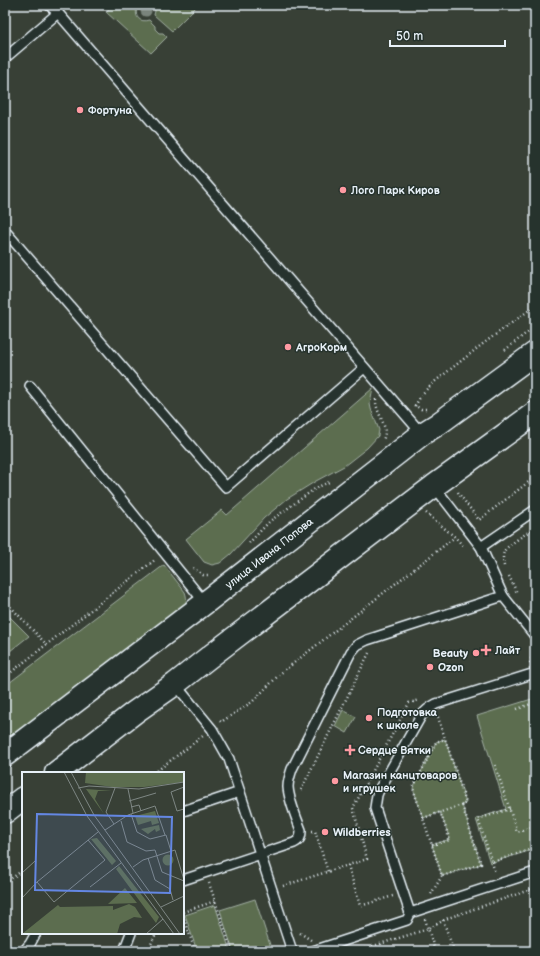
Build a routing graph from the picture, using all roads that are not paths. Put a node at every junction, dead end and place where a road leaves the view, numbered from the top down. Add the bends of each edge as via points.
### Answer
1 (49, 5) edge
2 (58, 13) junction
3 (5, 58) edge
4 (5, 231) edge
5 (535, 353) edge
6 (364, 368) junction
7 (30, 386) dead end
8 (535, 413) edge
9 (422, 434) junction
10 (434, 486) junction
11 (535, 510) edge
12 (480, 547) junction
13 (503, 596) junction
14 (205, 603) junction
15 (535, 636) edge
16 (535, 673) edge
17 (175, 684) junction
18 (5, 755) edge
19 (57, 772) edge
20 (240, 792) junction
21 (22, 799) edge
22 (184, 811) edge
23 (5, 812) edge
24 (260, 854) junction
25 (535, 872) edge
26 (184, 880) edge
27 (410, 913) junction
28 (35, 934) edge
29 (131, 934) edge
30 (24, 951) edge
31 (124, 951) edge
32 (292, 951) edge
33 (313, 951) edge

1 - 2 lane
2 - 3 lane
2 - 6 lane
4 - 6 lane via 226,487
5 - 9 main road, улица Ивана Попова
6 - 9 lane
7 - 14 lane
8 - 10 main road
9 - 14 main road, улица Ивана Попова
10 - 12 lane
10 - 17 main road
11 - 12 lane
12 - 13 lane
13 - 15 lane
13 - 24 lane via 357,645 351,652 289,777 289,795 301,835 294,843
14 - 18 main road, улица Ивана Попова
16 - 27 lane via 434,705 426,710 380,790 375,808
17 - 19 main road
17 - 20 lane via 212,729 229,759
20 - 22 lane
20 - 24 lane
21 - 23 main road
24 - 26 lane
24 - 32 lane
25 - 27 lane
27 - 33 lane via 407,920
28 - 30 lane
29 - 31 lane

